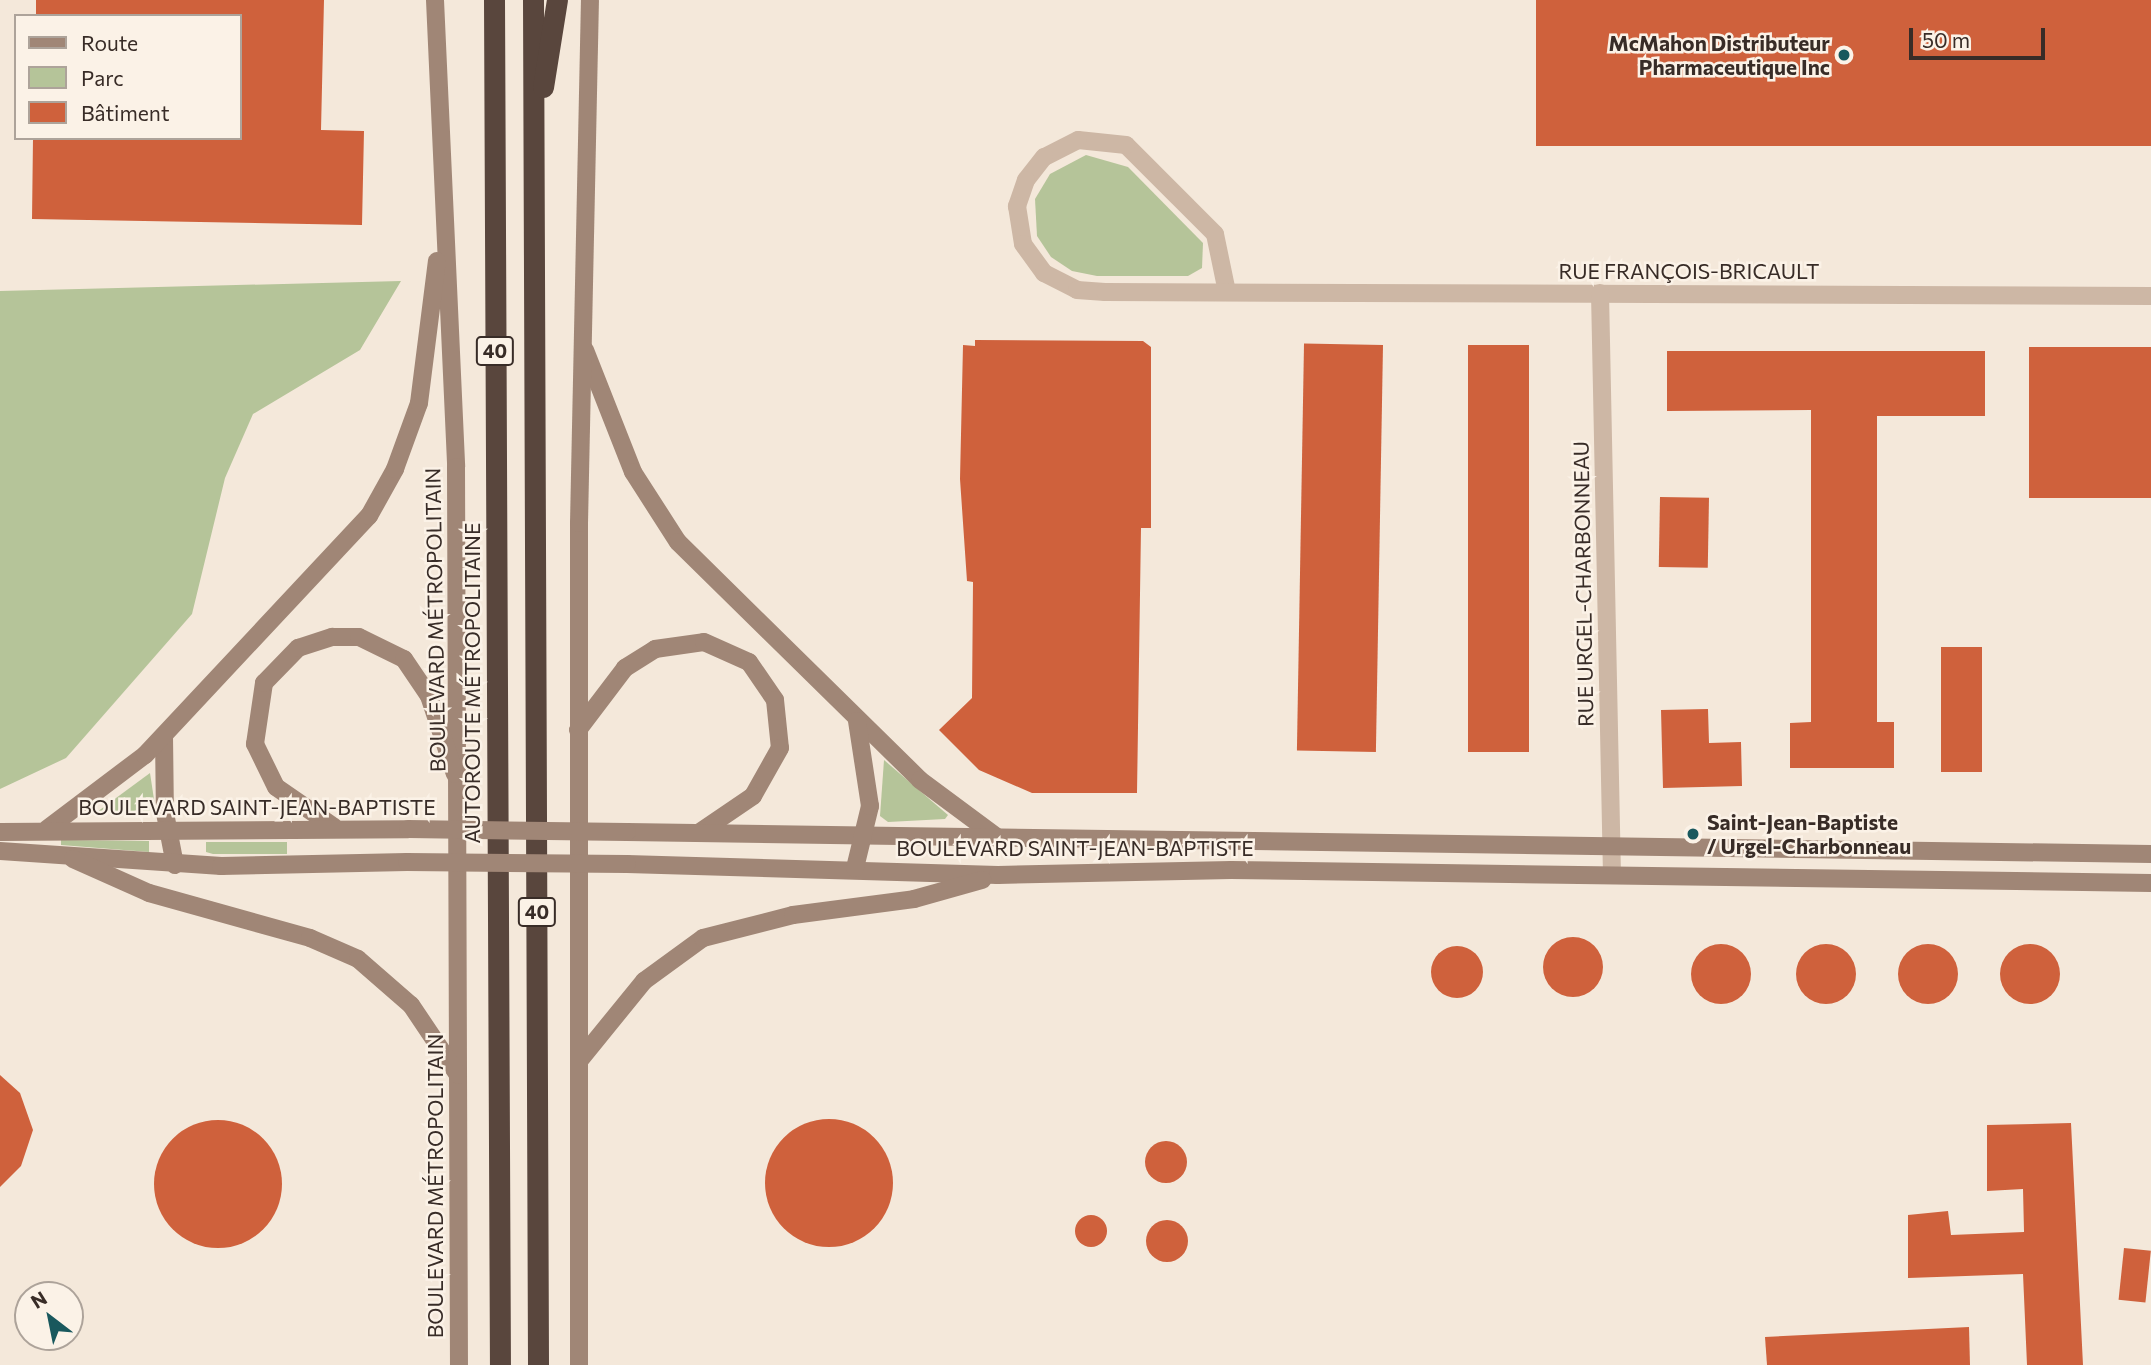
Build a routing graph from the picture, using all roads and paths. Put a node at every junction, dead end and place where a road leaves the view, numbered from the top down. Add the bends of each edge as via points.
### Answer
1 (435, 0) edge
2 (480, 0) edge
3 (494, 0) edge
4 (533, 0) edge
5 (557, 0) edge
6 (590, 0) edge
7 (494, 89) junction
8 (534, 134) junction
9 (441, 149) junction
10 (1227, 292) junction
11 (1600, 293) junction
12 (2151, 296) edge
13 (582, 343) junction
14 (857, 720) junction
15 (578, 730) junction
16 (164, 736) junction
17 (460, 790) junction
18 (334, 827) junction
19 (47, 829) junction
20 (167, 830) junction
21 (0, 832) edge
22 (700, 832) junction
23 (998, 838) junction
24 (865, 839) junction
25 (1612, 847) junction
26 (0, 851) edge
27 (2151, 854) edge
28 (73, 859) junction
29 (175, 865) junction
30 (855, 868) junction
31 (998, 875) junction
32 (1612, 875) junction
33 (2151, 883) edge
34 (579, 1060) junction
35 (458, 1075) junction
36 (459, 1365) edge
37 (500, 1365) edge
38 (538, 1365) edge
39 (579, 1365) edge

1 - 9 main road, BOULEVARD MÉTROPOLITAIN
2 - 7 highway
3 - 7 highway, AUTOROUTE MÉTROPOLITAINE / 40
4 - 8 highway, 40
5 - 8 highway
6 - 13 main road
7 - 37 highway, AUTOROUTE MÉTROPOLITAINE / 40
8 - 38 highway, 40
9 - 16 main road via 432,331 419,403 395,469 345,547
9 - 17 main road, BOULEVARD MÉTROPOLITAIN via 455,404
10 - 10 street, RUE FRANÇOIS-BRICAULT via 1215,234 1126,145 1077,140 1044,157 1026,180 1017,206 1019,233 1035,265 1054,279 1105,292
10 - 11 street, RUE FRANÇOIS-BRICAULT
11 - 12 street, RUE FRANÇOIS-BRICAULT
11 - 25 street, RUE URGEL-CHARBONNEAU
13 - 14 main road via 629,462 666,526
13 - 15 main road
14 - 23 main road
14 - 24 main road via 869,779
15 - 22 main road via 625,668 654,649 704,642 749,662 775,700 780,748 753,796
15 - 34 main road
16 - 19 main road via 117,781
16 - 20 main road
17 - 18 main road via 413,668 371,641 320,640 298,648 270,673 254,732 269,778
17 - 35 main road, BOULEVARD MÉTROPOLITAIN
18 - 20 main road, BOULEVARD SAINT-JEAN-BAPTISTE
18 - 22 main road, BOULEVARD SAINT-JEAN-BAPTISTE, bridge
19 - 20 main road, BOULEVARD SAINT-JEAN-BAPTISTE
19 - 21 main road, BOULEVARD SAINT-JEAN-BAPTISTE
20 - 29 main road
22 - 24 main road, BOULEVARD SAINT-JEAN-BAPTISTE
23 - 24 main road, BOULEVARD SAINT-JEAN-BAPTISTE
23 - 25 main road, BOULEVARD SAINT-JEAN-BAPTISTE
24 - 30 main road
25 - 27 main road, BOULEVARD SAINT-JEAN-BAPTISTE
25 - 32 street, RUE URGEL-CHARBONNEAU
26 - 28 main road, BOULEVARD SAINT-JEAN-BAPTISTE
28 - 29 main road, BOULEVARD SAINT-JEAN-BAPTISTE
28 - 35 main road via 149,893 301,935 358,959 411,1005
29 - 30 main road, BOULEVARD SAINT-JEAN-BAPTISTE, bridge via 407,862
30 - 31 main road, BOULEVARD SAINT-JEAN-BAPTISTE
31 - 32 main road, BOULEVARD SAINT-JEAN-BAPTISTE via 1173,869
31 - 34 main road via 914,899 793,915 703,938 644,981
32 - 33 main road, BOULEVARD SAINT-JEAN-BAPTISTE
34 - 39 main road
35 - 36 main road, BOULEVARD MÉTROPOLITAIN

